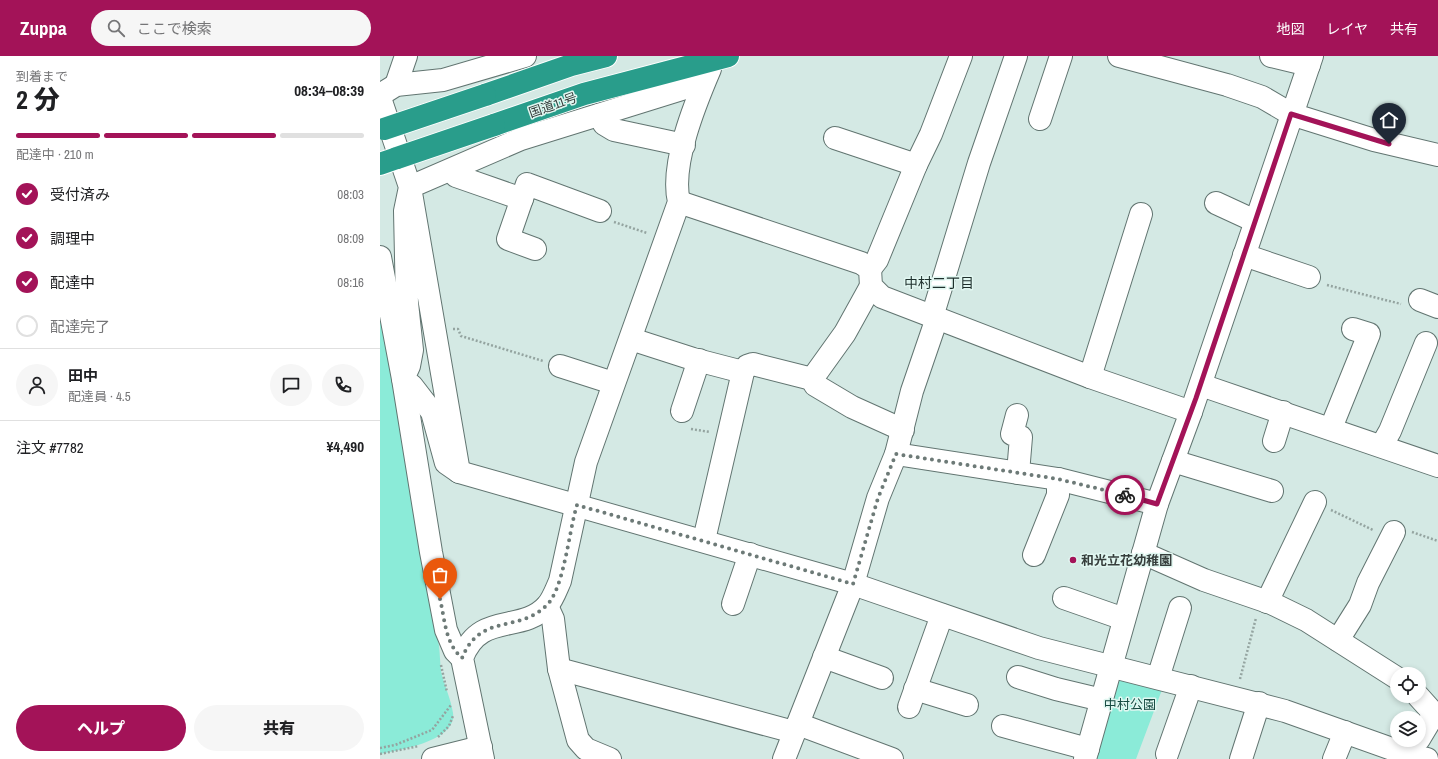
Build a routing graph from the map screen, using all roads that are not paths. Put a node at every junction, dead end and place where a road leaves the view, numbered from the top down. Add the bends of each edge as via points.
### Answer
1 (406, 56) edge
2 (525, 56) edge
3 (606, 56) edge
4 (961, 56) edge
5 (1016, 56) edge
6 (1061, 56) edge
7 (1119, 56) edge
8 (1270, 56) edge
9 (720, 57) edge
10 (1311, 61) edge
11 (482, 63) edge
12 (385, 92) edge
13 (1291, 114) junction
14 (599, 115) junction
15 (1040, 119) dead end
16 (382, 130) edge
17 (835, 138) dead end
18 (684, 145) junction
19 (1438, 155) edge
20 (388, 161) edge
21 (916, 165) junction
22 (451, 170) junction
23 (410, 187) junction
24 (522, 199) junction
25 (679, 202) junction
26 (1216, 203) dead end
27 (600, 211) road end
28 (1141, 214) dead end
29 (1256, 221) junction
30 (534, 249) dead end
31 (1244, 255) junction
32 (380, 257) edge
33 (1309, 277) road end
34 (871, 278) junction
35 (934, 318) junction
36 (1353, 329) dead end
37 (631, 339) junction
38 (1426, 343) dead end
39 (699, 360) junction
40 (560, 366) road end
41 (743, 372) junction
42 (1090, 377) junction
43 (403, 379) junction
44 (812, 379) junction
45 (613, 383) junction
46 (1200, 385) junction
47 (1191, 412) junction
48 (1283, 412) junction
49 (1017, 415) dead end
50 (686, 420) road end
51 (1331, 428) junction
52 (903, 430) junction
53 (1274, 441) dead end
54 (1382, 445) junction
55 (896, 454) junction
56 (1173, 461) junction
57 (1437, 462) edge
58 (459, 472) junction
59 (1018, 472) junction
60 (1058, 479) junction
61 (1272, 491) dead end
62 (1315, 502) road end
63 (1157, 504) junction
64 (577, 505) junction
65 (1394, 532) road end
66 (704, 540) junction
67 (1143, 553) junction
68 (750, 554) junction
69 (1034, 555) dead end
70 (853, 584) junction
71 (1064, 598) dead end
72 (1264, 600) junction
73 (733, 604) dead end
74 (547, 606) junction
75 (1180, 608) dead end
76 (942, 614) junction
77 (1124, 619) junction
78 (1338, 640) junction
79 (824, 657) junction
80 (462, 658) junction
81 (1111, 666) junction
82 (559, 668) junction
83 (1390, 673) edge
84 (1018, 677) dead end
85 (882, 678) dead end
86 (1158, 678) junction
87 (1191, 686) junction
88 (1102, 700) junction
89 (1259, 703) junction
90 (1424, 703) edge
91 (967, 706) dead end
92 (1436, 716) edge
93 (1003, 726) dead end
94 (796, 728) junction
95 (1345, 732) junction
96 (1416, 750) edge
97 (482, 753) edge
98 (1087, 754) edge
99 (1166, 754) dead end
100 (433, 759) edge
101 (610, 759) edge
102 (784, 759) edge
103 (892, 759) edge
104 (1240, 759) edge
105 (1334, 759) edge

1 - 12 street
2 - 11 street
3 - 16 highway, bridge
4 - 21 street via 931,134
5 - 35 street via 980,163
6 - 15 street
7 - 13 street via 1227,85 1262,97
8 - 10 street
9 - 14 street via 685,88
9 - 18 street via 698,99
9 - 20 highway, 国道11号, bridge via 584,94
10 - 13 street
11 - 12 street via 443,80
12 - 23 street
13 - 19 street via 1374,140
13 - 29 street
14 - 18 street via 604,124 614,130
14 - 22 street via 521,139
17 - 21 street
18 - 25 street via 676,177
21 - 34 street
22 - 23 street
22 - 24 street via 456,176
23 - 43 street via 405,211 407,303 412,350
23 - 58 street
24 - 27 street via 527,184
24 - 30 street via 508,239
25 - 34 street via 861,263
25 - 37 street
26 - 29 street
28 - 42 street
29 - 31 street
31 - 33 street
31 - 46 street
32 - 43 street
34 - 35 street via 876,293 882,297
34 - 44 street via 845,333
35 - 42 street
35 - 52 street
36 - 51 street via 1369,334
37 - 39 street
37 - 45 street
38 - 54 street
39 - 41 street
39 - 50 street
40 - 45 street
41 - 44 street via 747,366 753,364
41 - 66 street
42 - 47 street
43 - 58 street via 412,386 432,412 446,463
43 - 80 street via 446,630 454,651
44 - 52 street via 816,385 852,407
45 - 64 street via 586,462
46 - 47 street
46 - 48 street
47 - 56 street
48 - 51 street
48 - 53 street
49 - 59 street via 1012,434 1021,437
51 - 54 street
52 - 55 street
54 - 57 street
55 - 59 street
55 - 70 street via 878,498
56 - 61 street
56 - 63 street
58 - 64 street
59 - 60 street
60 - 63 street
60 - 69 street via 1058,494
62 - 72 street
63 - 67 street
64 - 66 street
64 - 74 street via 560,581
65 - 78 street via 1360,605
66 - 68 street
67 - 72 street via 1204,580
67 - 77 street
68 - 70 street
68 - 73 street
70 - 76 street
70 - 79 street
71 - 77 street
72 - 78 street via 1306,620
74 - 80 street via 529,618 492,626 467,645
74 - 82 street via 553,619
75 - 86 street
76 - 81 street via 1039,648
76 - 91 street via 912,698
77 - 81 street
78 - 83 street
79 - 85 street
79 - 94 street
80 - 97 street
81 - 86 street
81 - 88 street
82 - 94 street
82 - 101 street via 578,740 586,749
84 - 88 street
86 - 87 street
87 - 89 street
87 - 99 street
88 - 98 street
89 - 95 street
89 - 104 street
90 - 92 street
92 - 96 street
93 - 98 street
94 - 102 street
94 - 103 street
95 - 96 street
95 - 105 street
97 - 100 street

